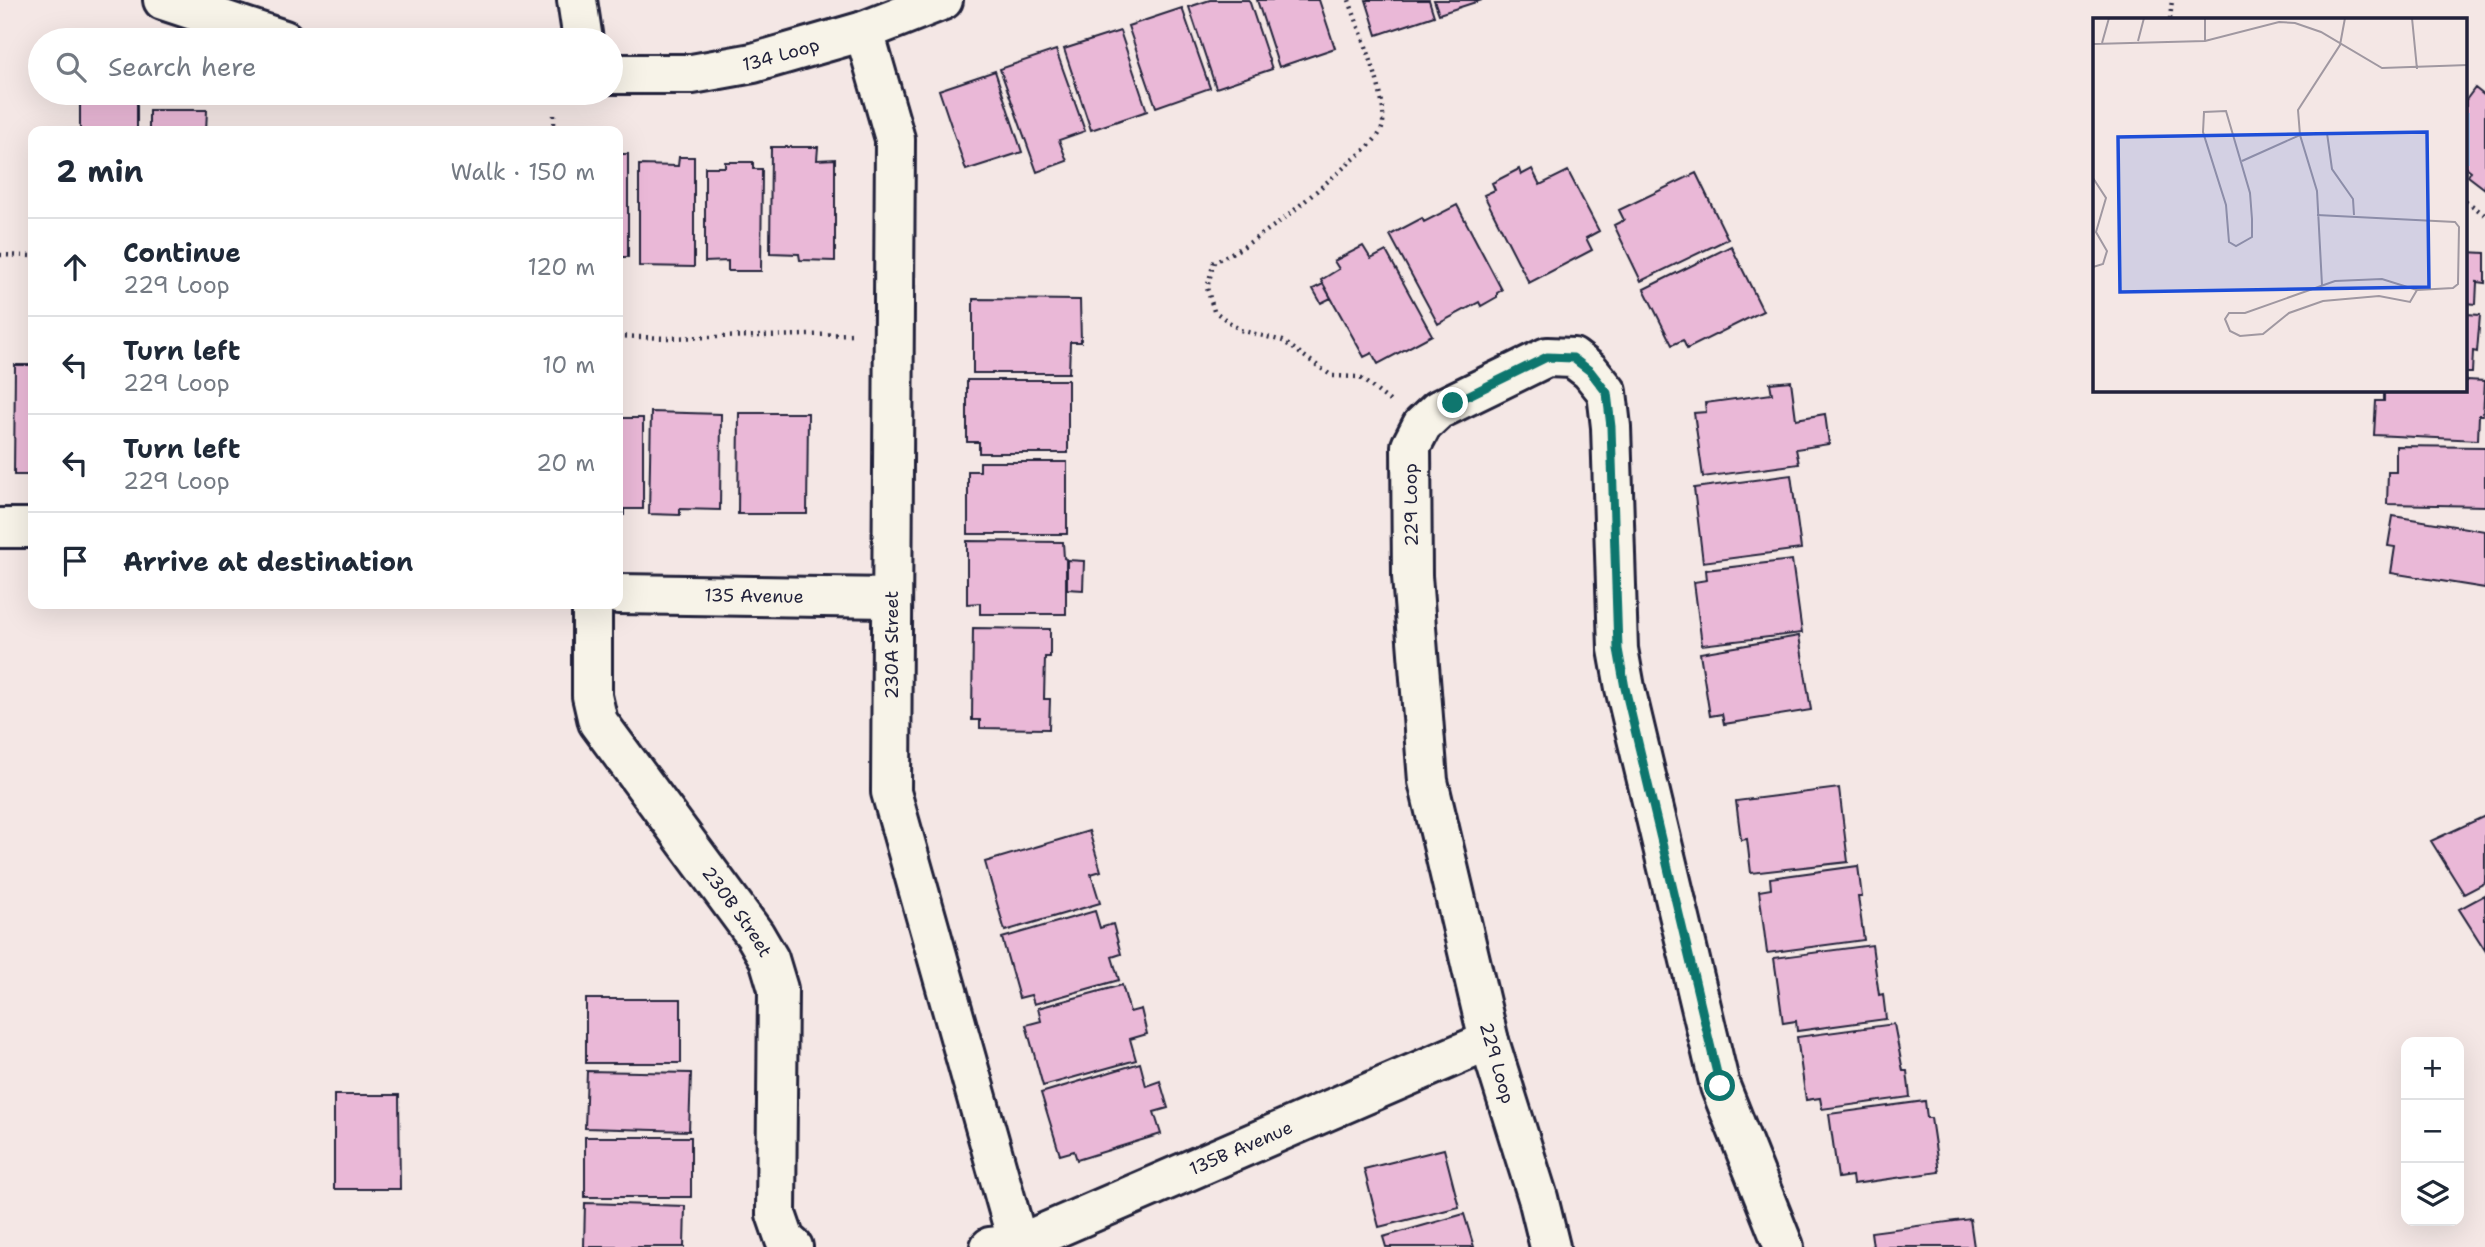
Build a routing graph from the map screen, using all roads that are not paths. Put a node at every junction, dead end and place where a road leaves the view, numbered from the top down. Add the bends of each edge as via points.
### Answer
1 (163, 0) edge
2 (577, 0) edge
3 (943, 0) edge
4 (248, 28) edge
5 (581, 28) edge
6 (864, 30) junction
7 (623, 74) edge
8 (0, 528) edge
9 (28, 528) edge
10 (623, 594) edge
11 (892, 598) junction
12 (592, 609) edge
13 (1489, 1041) junction
14 (1009, 1246) edge
15 (793, 1247) edge
16 (1550, 1247) edge
17 (1784, 1247) edge

1 - 4 street
2 - 5 street
3 - 6 street, 134 Loop
6 - 7 street, 134 Loop via 753,63 692,74
6 - 11 street, 230A Street via 895,139
8 - 9 street
10 - 11 street, 135 Avenue
11 - 14 street, 230A Street via 891,792
12 - 15 street, 230B Street via 592,696 598,722 769,959 778,989 776,1214 785,1240
13 - 14 street, 135B Avenue
13 - 16 street, 229 Loop
13 - 17 street, 229 Loop via 1429,781 1412,576 1411,446 1422,425 1438,410 1547,357 1573,358 1607,393 1618,649 1625,688 1720,1086

